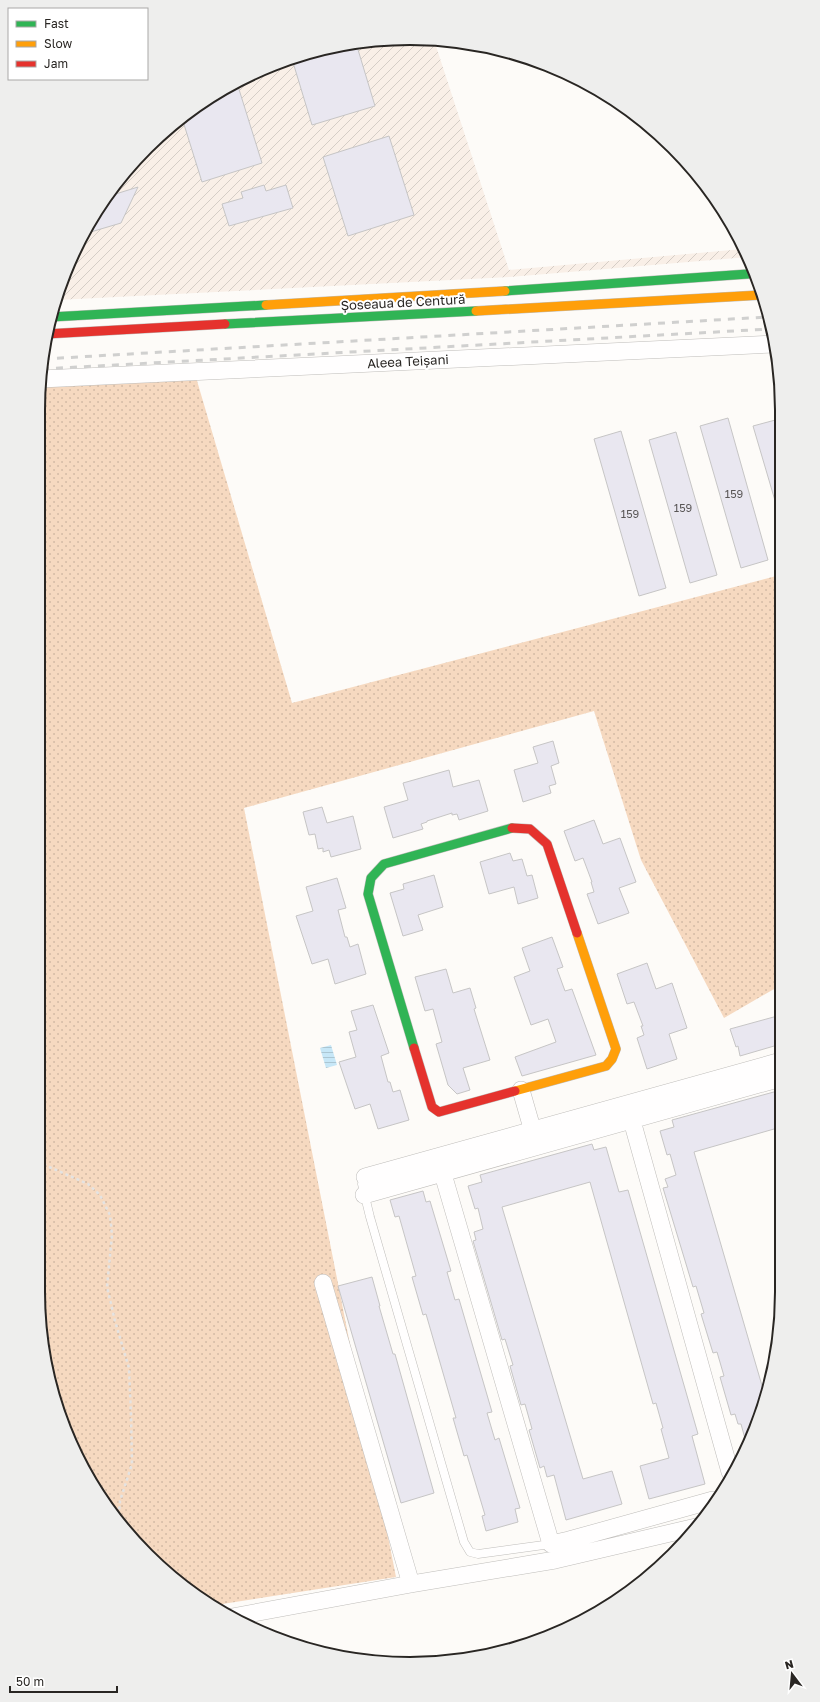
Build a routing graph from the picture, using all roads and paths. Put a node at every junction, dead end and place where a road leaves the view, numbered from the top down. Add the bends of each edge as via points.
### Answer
1 (749, 274) edge
2 (757, 295) edge
3 (57, 317) edge
4 (53, 334) edge
5 (769, 344) edge
6 (47, 379) edge
7 (775, 1063) edge
8 (775, 1079) edge
9 (520, 1090) junction
10 (629, 1112) junction
11 (534, 1139) junction
12 (45, 1165) edge
13 (440, 1165) junction
14 (365, 1177) joint
15 (364, 1195) junction
16 (323, 1283) dead end
17 (729, 1468) edge
18 (709, 1501) edge
19 (119, 1512) edge
20 (687, 1529) edge
21 (551, 1544) junction
22 (411, 1584) junction
23 (241, 1615) edge

1 - 3 main road, Șoseaua de Centură via 478,293
2 - 4 main road, Șoseaua de Centură
5 - 6 street, Aleea Teișani
7 - 10 street
8 - 10 street
9 - 9 main road via 442,1113 432,1107 368,894 371,878 384,864 512,828 530,829 547,844 616,1049 606,1066
9 - 11 street
10 - 11 street
10 - 17 street
11 - 13 street
12 - 19 path via 88,1184 100,1195 110,1215 112,1235 107,1287 129,1368 131,1416 132,1464
13 - 14 street
13 - 15 street
13 - 21 street
14 - 15 lane via 362,1184
15 - 21 lane via 467,1547 470,1552 478,1554
16 - 22 street
18 - 21 street
20 - 22 street via 555,1560
22 - 23 street

